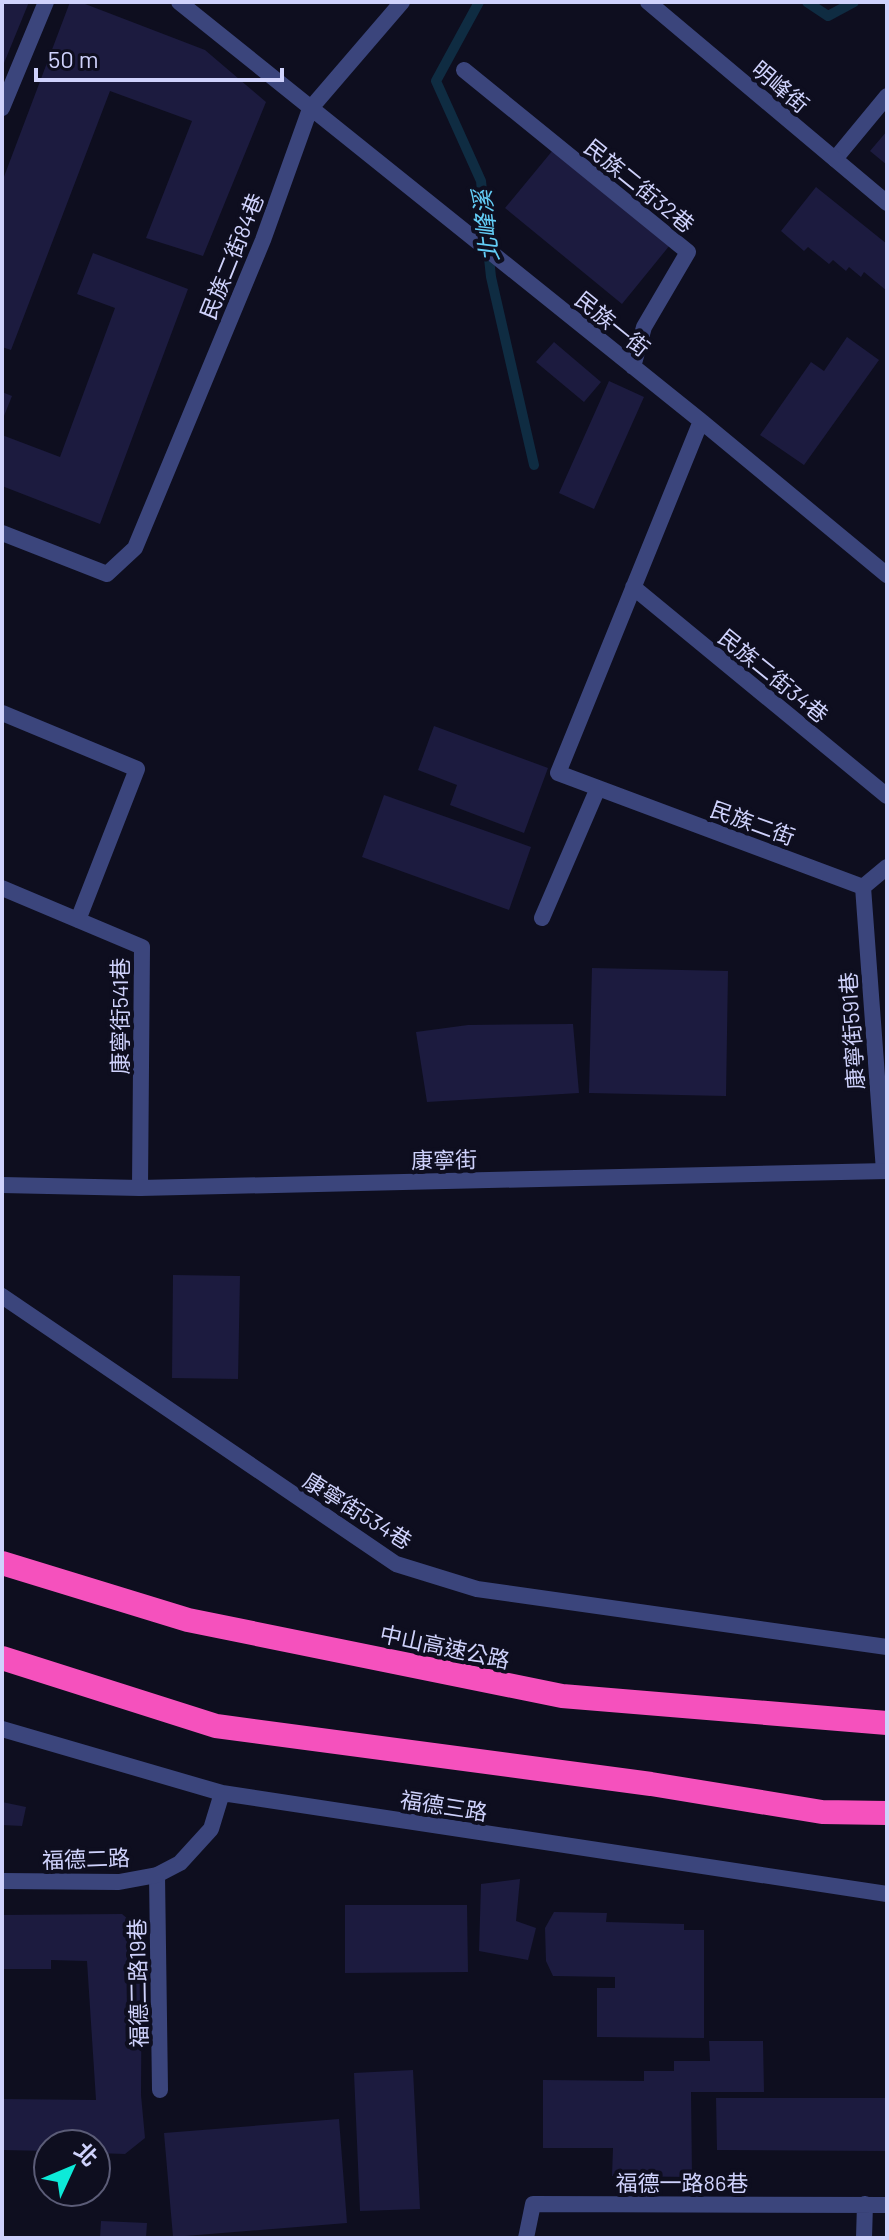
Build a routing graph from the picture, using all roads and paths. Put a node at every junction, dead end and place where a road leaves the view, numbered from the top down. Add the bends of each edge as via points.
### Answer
1 (46, 2) edge
2 (179, 2) edge
3 (402, 2) edge
4 (648, 2) edge
5 (464, 70) dead end
6 (887, 96) edge
7 (2, 108) edge
8 (310, 109) junction
9 (835, 159) junction
10 (887, 203) edge
11 (633, 367) junction
12 (701, 421) junction
13 (2, 533) edge
14 (887, 575) edge
15 (633, 587) junction
16 (2, 713) edge
17 (598, 788) junction
18 (887, 796) edge
19 (887, 867) edge
20 (863, 887) junction
21 (2, 888) edge
22 (542, 918) dead end
23 (78, 920) junction
24 (885, 1171) edge
25 (2, 1185) edge
26 (140, 1188) junction
27 (2, 1296) edge
28 (2, 1563) edge
29 (887, 1647) edge
30 (2, 1658) edge
31 (887, 1723) edge
32 (2, 1729) edge
33 (222, 1793) junction
34 (822, 1812) junction
35 (887, 1813) edge
36 (887, 1825) edge
37 (157, 1875) junction
38 (2, 1881) edge
39 (887, 1894) edge
40 (160, 2090) dead end
41 (865, 2204) junction
42 (887, 2205) edge
43 (526, 2238) edge
44 (864, 2238) edge

1 - 7 street
2 - 8 street, 民族一街
3 - 8 street, 民族二街84巷
4 - 9 street, 明峰街
5 - 11 street, 民族二街32巷 via 688,252 644,327
6 - 9 street
8 - 11 street, 民族一街
8 - 13 street, 民族二街84巷 via 263,240 135,548 107,574
9 - 10 street, 明峰街
11 - 12 street, 民族一街
12 - 14 street, 民族一街
12 - 15 street
15 - 17 street, 民族二街 via 558,773
15 - 18 street, 民族二街34巷
16 - 23 street via 137,769
17 - 20 street, 民族二街
17 - 22 street
19 - 20 street
20 - 24 street, 康寧街591巷
21 - 23 street, 康寧街541巷
23 - 26 street, 康寧街541巷 via 142,947
24 - 26 street, 康寧街
25 - 26 street, 康寧街
27 - 29 street, 康寧街534巷 via 396,1564 477,1589
28 - 31 highway, 中山高速公路 via 188,1620 562,1696
30 - 34 highway via 216,1726
32 - 33 street, 福德三路
33 - 37 street, 福德二路 via 211,1829 180,1863
33 - 39 street, 福德三路
34 - 35 highway
34 - 36 highway
37 - 38 street, 福德二路 via 119,1882
37 - 40 street, 福德二路19巷
41 - 42 street, 福德一路86巷
41 - 43 street, 福德一路86巷 via 533,2204
41 - 44 street

